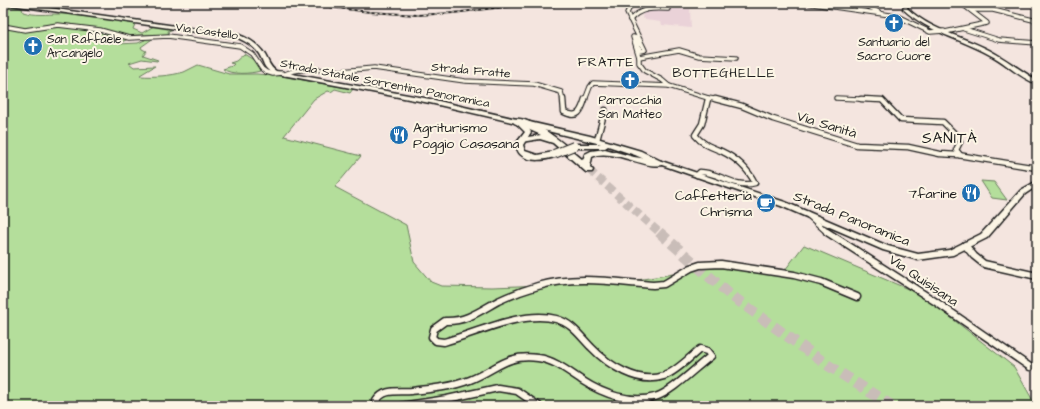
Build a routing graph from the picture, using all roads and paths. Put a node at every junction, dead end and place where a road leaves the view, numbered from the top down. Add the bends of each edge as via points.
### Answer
1 (4, 3) edge
2 (632, 3) edge
3 (736, 3) edge
4 (806, 3) edge
5 (861, 3) edge
6 (907, 3) edge
7 (961, 3) edge
8 (744, 4) dead end
9 (31, 6) junction
10 (12, 7) dead end
11 (668, 9) dead end
12 (970, 10) junction
13 (881, 14) junction
14 (630, 20) junction
15 (1037, 21) edge
16 (3, 26) edge
17 (963, 29) junction
18 (944, 32) junction
19 (1037, 43) edge
20 (639, 57) junction
21 (736, 58) dead end
22 (283, 74) junction
23 (1037, 82) edge
24 (669, 86) junction
25 (708, 98) junction
26 (836, 98) dead end
27 (605, 110) dead end
28 (517, 121) junction
29 (524, 140) junction
30 (597, 140) junction
31 (565, 148) junction
32 (961, 156) junction
33 (661, 163) junction
34 (1037, 168) edge
35 (697, 175) junction
36 (1037, 183) edge
37 (807, 213) junction
38 (965, 245) junction
39 (1037, 276) edge
40 (857, 297) dead end
41 (1030, 367) dead end
42 (582, 389) dead end
43 (618, 404) dead end
44 (378, 406) edge
45 (401, 406) edge
46 (540, 406) edge

1 - 9 main road, Strada Statale Sorrentina Panoramica
2 - 14 street via 627,13
3 - 8 street
4 - 13 street
5 - 13 street
6 - 18 main road via 905,8 910,14
7 - 12 street
9 - 10 main road
9 - 22 main road, Strada Statale Sorrentina Panoramica via 239,38 257,48 264,56 269,70
11 - 14 street via 644,10
12 - 15 street via 993,10
12 - 17 street via 987,23
13 - 18 street via 899,17 930,32
14 - 20 street via 645,50 640,51 637,38 633,37
16 - 22 street, Via Castello via 25,30 58,25 100,30 129,38 168,36 240,46 254,56 262,71
17 - 18 street
17 - 19 street via 999,40
18 - 23 main road via 992,54
20 - 21 street via 684,50 699,56
20 - 24 street via 640,68
22 - 24 street, Strada Fratte via 301,69 369,68 444,79 537,85 563,94 564,112 569,115 580,112 591,84
22 - 28 main road, Strada Statale Sorrentina Panoramica via 430,101
24 - 25 street, Via Sanità
25 - 32 street, Via Sanità via 748,108 773,119 857,145 908,147
25 - 35 street via 702,124 695,135 704,144 736,161 755,183 743,184 706,172
26 - 32 street via 880,99 901,120 941,121 958,137 960,142 956,150
27 - 30 street
28 - 29 main road via 527,129
28 - 30 main road, Strada Statale Sorrentina Panoramica
28 - 31 highway via 539,130
29 - 31 highway via 546,138
29 - 33 main road, bridge via 519,145 520,149 527,155 539,158 574,146 593,145 607,146
30 - 33 main road, Strada Statale Sorrentina Panoramica
31 - 33 highway via 587,168 588,156 598,151 610,151 633,159
32 - 34 street, Via Sanità
33 - 35 main road, Strada Panoramica
35 - 37 main road, Strada Panoramica
36 - 38 main road, Strada Panoramica via 1023,192 984,236
37 - 38 main road, Strada Panoramica via 886,248 918,257 950,253
37 - 41 street, Via Quisisana via 837,238
38 - 39 street via 984,264
40 - 43 street via 821,282 794,275 739,265 706,264 690,268 664,284 559,280 505,298 469,318 445,321 432,332 432,337 436,341 444,342 517,321 550,318 573,327 606,360 632,375 647,378 665,376 700,349 710,352 711,356 677,386 654,398
42 - 44 street via 548,361 522,357 500,362 461,382 385,392 376,401
45 - 46 street via 453,398 489,388 503,388 529,397

